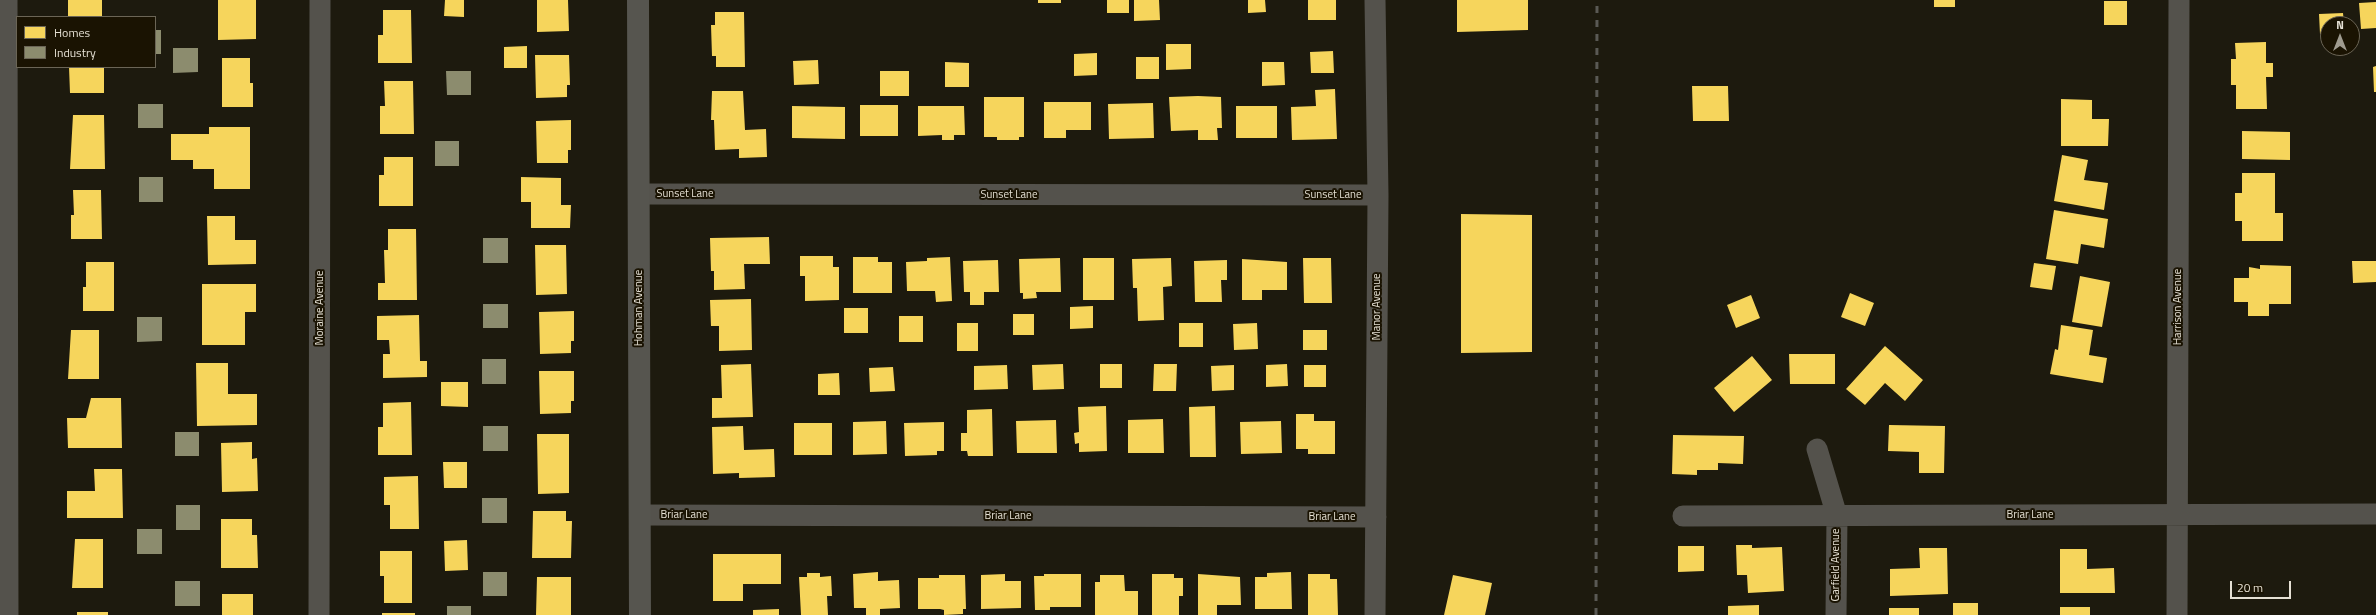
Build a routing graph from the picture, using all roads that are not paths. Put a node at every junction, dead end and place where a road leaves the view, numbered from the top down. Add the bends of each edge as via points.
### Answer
1 (7, 0) edge
2 (320, 0) edge
3 (638, 0) edge
4 (1375, 0) edge
5 (2179, 0) edge
6 (639, 194) junction
7 (1378, 195) junction
8 (1817, 449) dead end
9 (2376, 514) edge
10 (640, 515) junction
11 (2177, 515) junction
12 (1684, 516) dead end
13 (1837, 516) junction
14 (1376, 517) junction
15 (8, 615) edge
16 (319, 615) edge
17 (640, 615) edge
18 (1375, 615) edge
19 (1836, 615) edge
20 (2177, 615) edge

1 - 15 street
2 - 16 street, Moraine Avenue
3 - 6 street, Hohman Avenue
4 - 7 street, Manor Avenue
5 - 11 street, Harrison Avenue
6 - 7 street, Sunset Lane
6 - 10 street, Hohman Avenue
7 - 14 street, Manor Avenue
8 - 13 street, Garfield Avenue
9 - 11 street, Briar Lane
10 - 14 street, Briar Lane
10 - 17 street, Hohman Avenue
11 - 13 street, Briar Lane
11 - 20 street, Harrison Avenue
12 - 13 street, Briar Lane
13 - 19 street, Garfield Avenue
14 - 18 street, Manor Avenue

